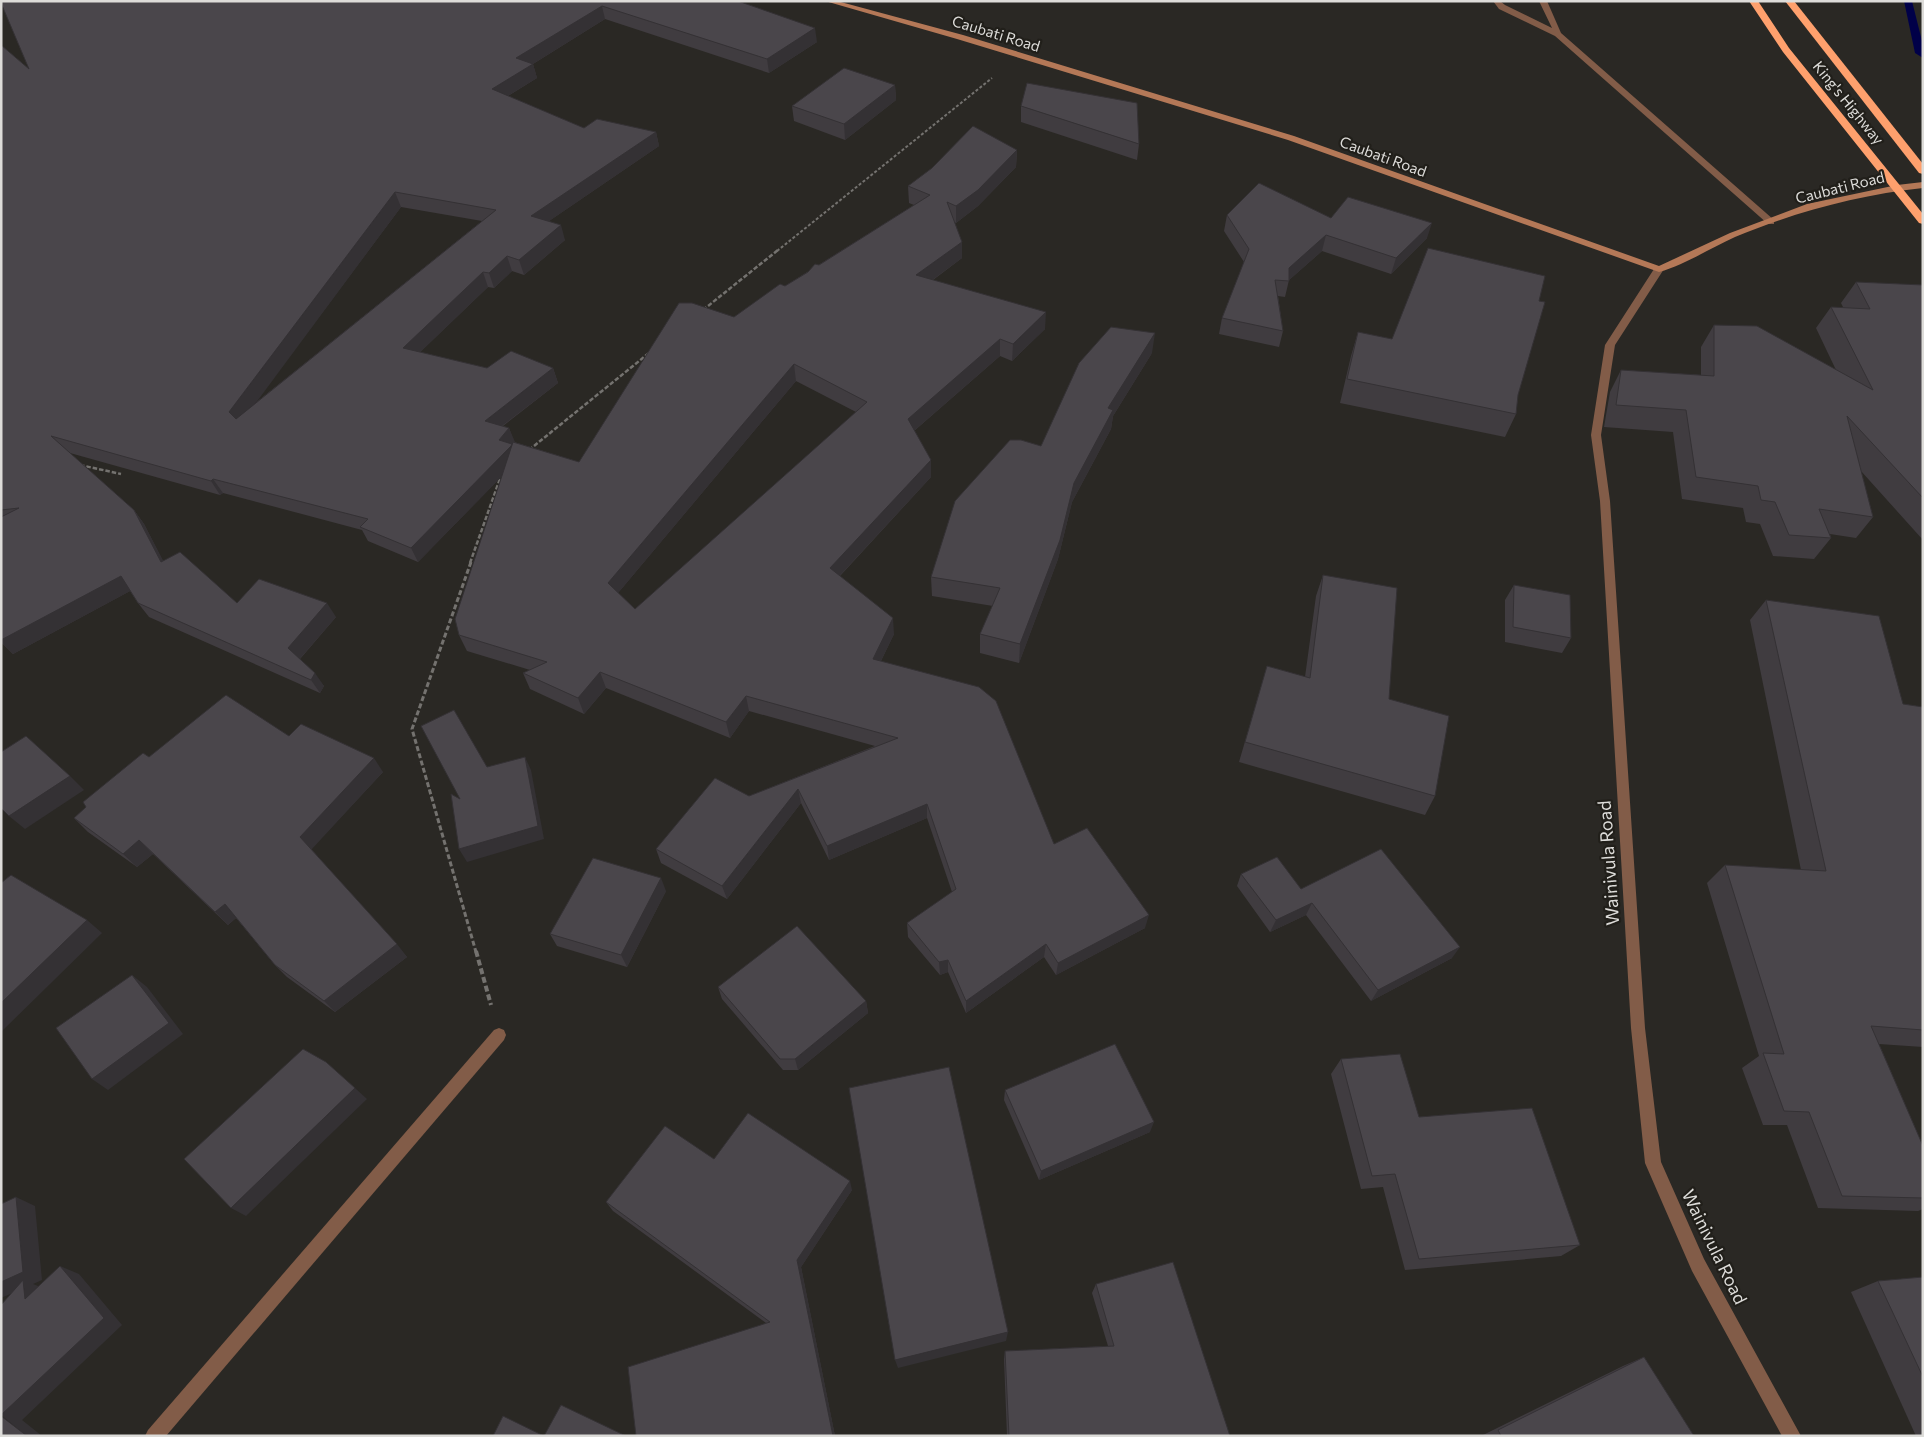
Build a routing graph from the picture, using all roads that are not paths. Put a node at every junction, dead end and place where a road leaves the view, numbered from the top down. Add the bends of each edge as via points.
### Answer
1 (828, 1) edge
2 (1496, 1) edge
3 (1543, 1) edge
4 (1753, 1) edge
5 (1789, 1) edge
6 (1558, 34) junction
7 (1923, 172) edge
8 (1923, 185) edge
9 (1896, 188) junction
10 (1923, 221) edge
11 (1771, 222) junction
12 (1659, 269) junction
13 (499, 1035) road end
14 (154, 1436) edge
15 (1792, 1436) edge

1 - 12 street, Caubati Road via 960,37 1291,138
2 - 6 street
3 - 6 street
4 - 9 highway, King's Highway via 1786,50
5 - 7 highway, King's Highway
6 - 11 street
8 - 9 street, Caubati Road
9 - 10 highway, King's Highway
9 - 11 street, Caubati Road via 1810,206
11 - 12 street, Caubati Road via 1733,235
12 - 15 street, Wainivula Road via 1610,345 1596,435 1605,501 1638,1028 1653,1162 1698,1265
13 - 14 street

